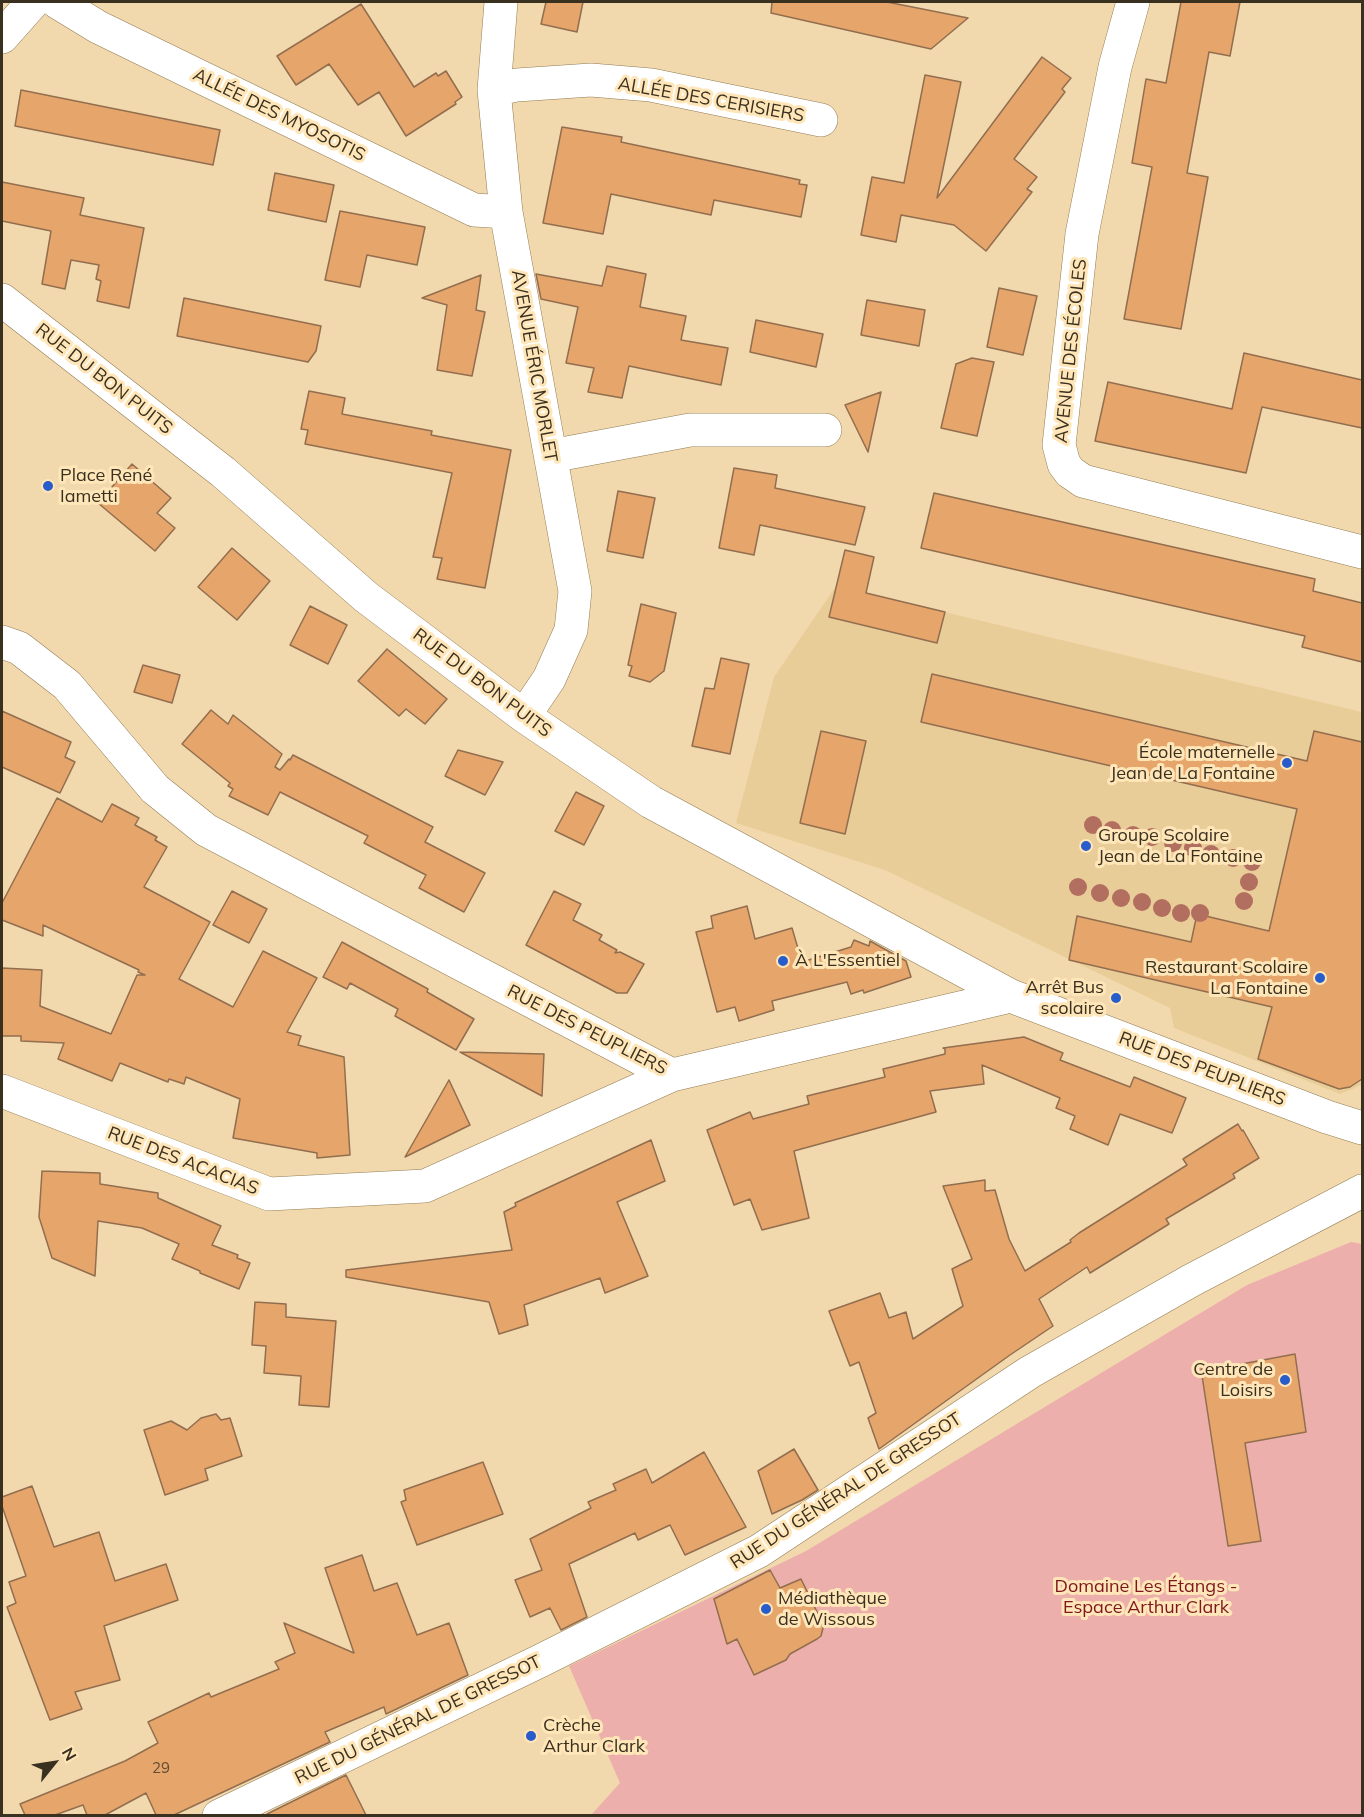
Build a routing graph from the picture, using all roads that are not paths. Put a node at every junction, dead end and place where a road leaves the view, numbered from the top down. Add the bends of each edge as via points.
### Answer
1 (33, 2) edge
2 (57, 2) edge
3 (501, 2) edge
4 (1132, 2) edge
5 (2, 37) edge
6 (494, 90) junction
7 (821, 120) dead end
8 (506, 212) junction
9 (2, 300) edge
10 (825, 430) dead end
11 (551, 456) junction
12 (1362, 552) edge
13 (2, 642) edge
14 (524, 716) junction
15 (1011, 996) junction
16 (672, 1075) junction
17 (2, 1091) edge
18 (1362, 1128) edge
19 (1362, 1191) edge
20 (219, 1815) edge

1 - 5 street
2 - 8 street, ALLÉE DES MYOSOTIS via 98,27 474,210
3 - 6 street, AVENUE ÉRIC MORLET
4 - 12 street, AVENUE DES ÉCOLES via 1082,234 1059,445 1064,464 1083,482
6 - 7 street, ALLÉE DES CERISIERS via 591,80 651,85
6 - 8 street, AVENUE ÉRIC MORLET
8 - 11 street, AVENUE ÉRIC MORLET
9 - 14 street, RUE DU BON PUITS via 223,472 366,597
10 - 11 street via 690,430
11 - 14 street, AVENUE ÉRIC MORLET via 575,591 571,630 549,679
13 - 16 street, RUE DES PEUPLIERS via 19,648 67,685 155,789 206,830
14 - 15 street, RUE DU BON PUITS via 651,802
15 - 16 street, RUE DES PEUPLIERS
15 - 18 street, RUE DES PEUPLIERS
16 - 17 street, RUE DES ACACIAS via 425,1186 269,1194
19 - 20 street, RUE DU GÉNÉRAL DE GRESSOT via 1192,1280 1030,1372 759,1551

